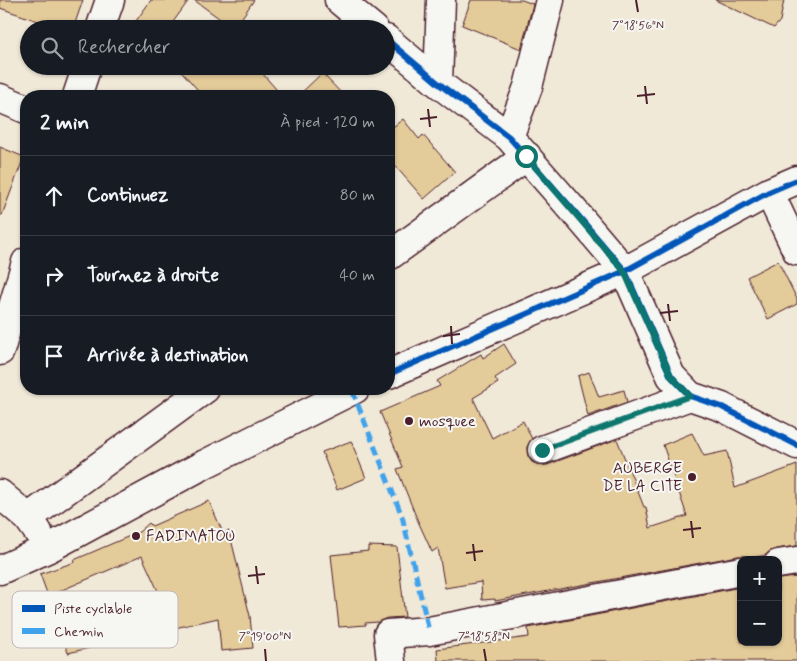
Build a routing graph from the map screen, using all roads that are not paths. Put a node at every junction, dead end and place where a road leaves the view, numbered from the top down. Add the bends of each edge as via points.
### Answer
1 (110, 0) edge
2 (339, 0) edge
3 (441, 0) edge
4 (550, 0) edge
5 (103, 20) edge
6 (363, 20) edge
7 (395, 47) edge
8 (84, 75) edge
9 (438, 83) junction
10 (79, 90) edge
11 (0, 98) edge
12 (20, 106) edge
13 (518, 146) junction
14 (797, 180) edge
15 (769, 192) junction
16 (395, 251) edge
17 (797, 251) edge
18 (624, 271) junction
19 (20, 283) edge
20 (0, 351) edge
21 (395, 371) edge
22 (197, 395) edge
23 (343, 395) edge
24 (690, 396) junction
25 (797, 445) edge
26 (542, 450) dead end
27 (0, 494) edge
28 (28, 518) junction
29 (49, 548) junction
30 (797, 561) edge
31 (782, 563) edge
32 (0, 570) edge
33 (737, 572) edge
34 (391, 661) edge

1 - 5 street
2 - 6 street
3 - 9 street
4 - 13 street via 528,86
7 - 9 street
8 - 10 street
9 - 13 street
11 - 12 street
13 - 16 street
13 - 18 street
14 - 15 street
15 - 17 street
15 - 18 street
18 - 21 street
18 - 24 street via 671,376
19 - 20 street
22 - 28 street
23 - 29 street
24 - 25 street via 722,407
24 - 26 street
27 - 28 street
28 - 29 street
29 - 32 street
30 - 31 street
33 - 34 street via 429,631 388,634

